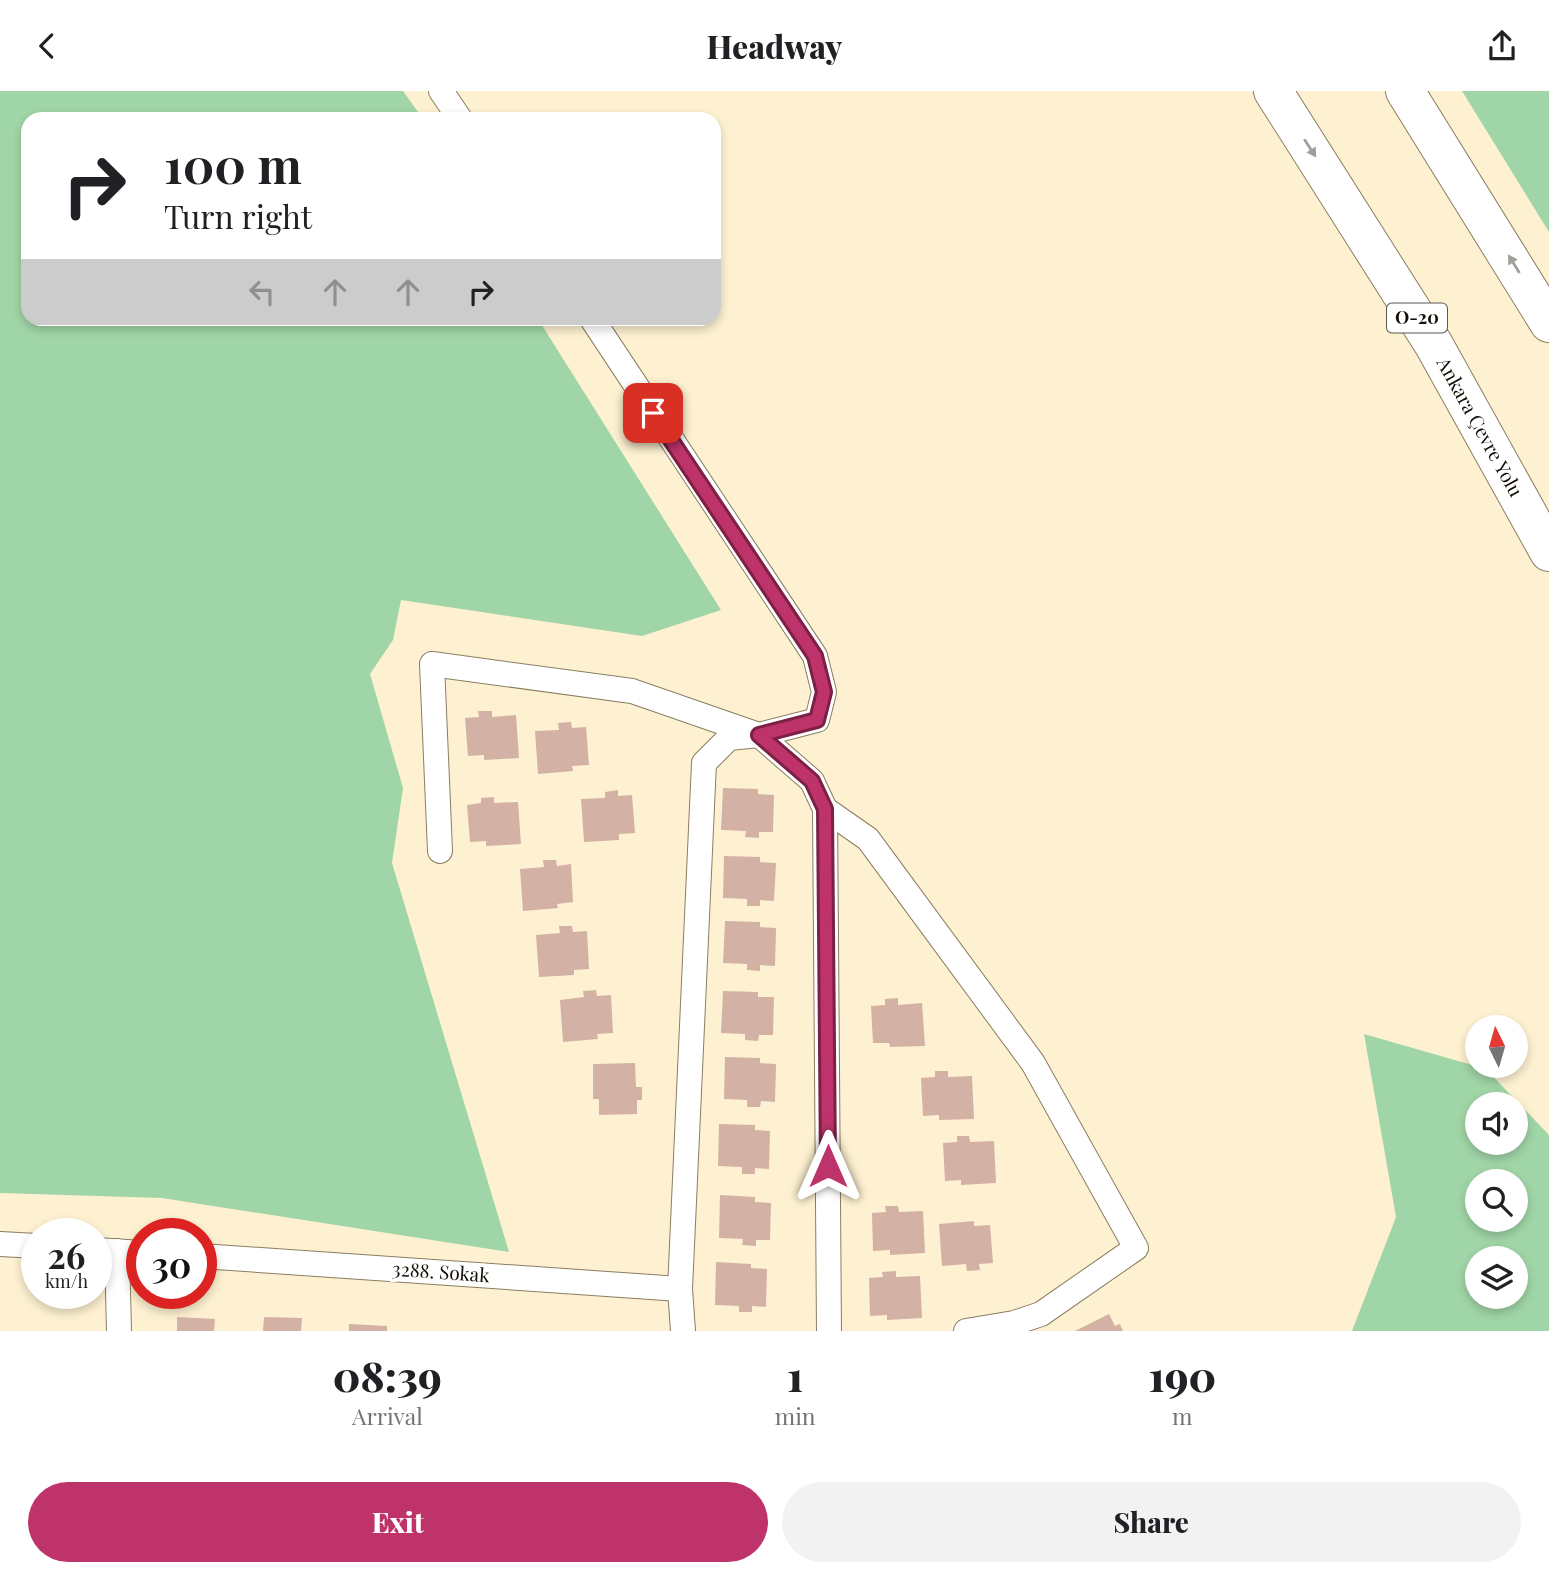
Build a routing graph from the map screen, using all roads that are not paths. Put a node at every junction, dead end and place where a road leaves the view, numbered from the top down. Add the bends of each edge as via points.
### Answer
1 (441, 91) edge
2 (1273, 91) edge
3 (1405, 91) edge
4 (455, 112) edge
5 (1549, 323) edge
6 (597, 326) edge
7 (1549, 552) edge
8 (759, 735) junction
9 (825, 809) junction
10 (440, 851) dead end
11 (0, 1244) edge
12 (21, 1245) edge
13 (217, 1257) edge
14 (112, 1284) edge
15 (680, 1289) junction
16 (119, 1331) edge
17 (683, 1331) edge
18 (830, 1331) edge
19 (966, 1331) edge

1 - 4 street
2 -> 7 highway, Ankara Çevre Yolu / O-20 via 1434,345
5 -> 3 highway
6 - 8 street via 815,656 824,692 817,720
8 - 9 street via 812,781
8 - 10 street via 632,691 432,664
8 - 15 street via 729,738 704,763
9 - 18 street
9 - 19 street via 868,839 1033,1063 1136,1248 1041,1314
11 - 12 street
13 - 15 street, 3288. Sokak
14 - 16 street
15 - 17 street

